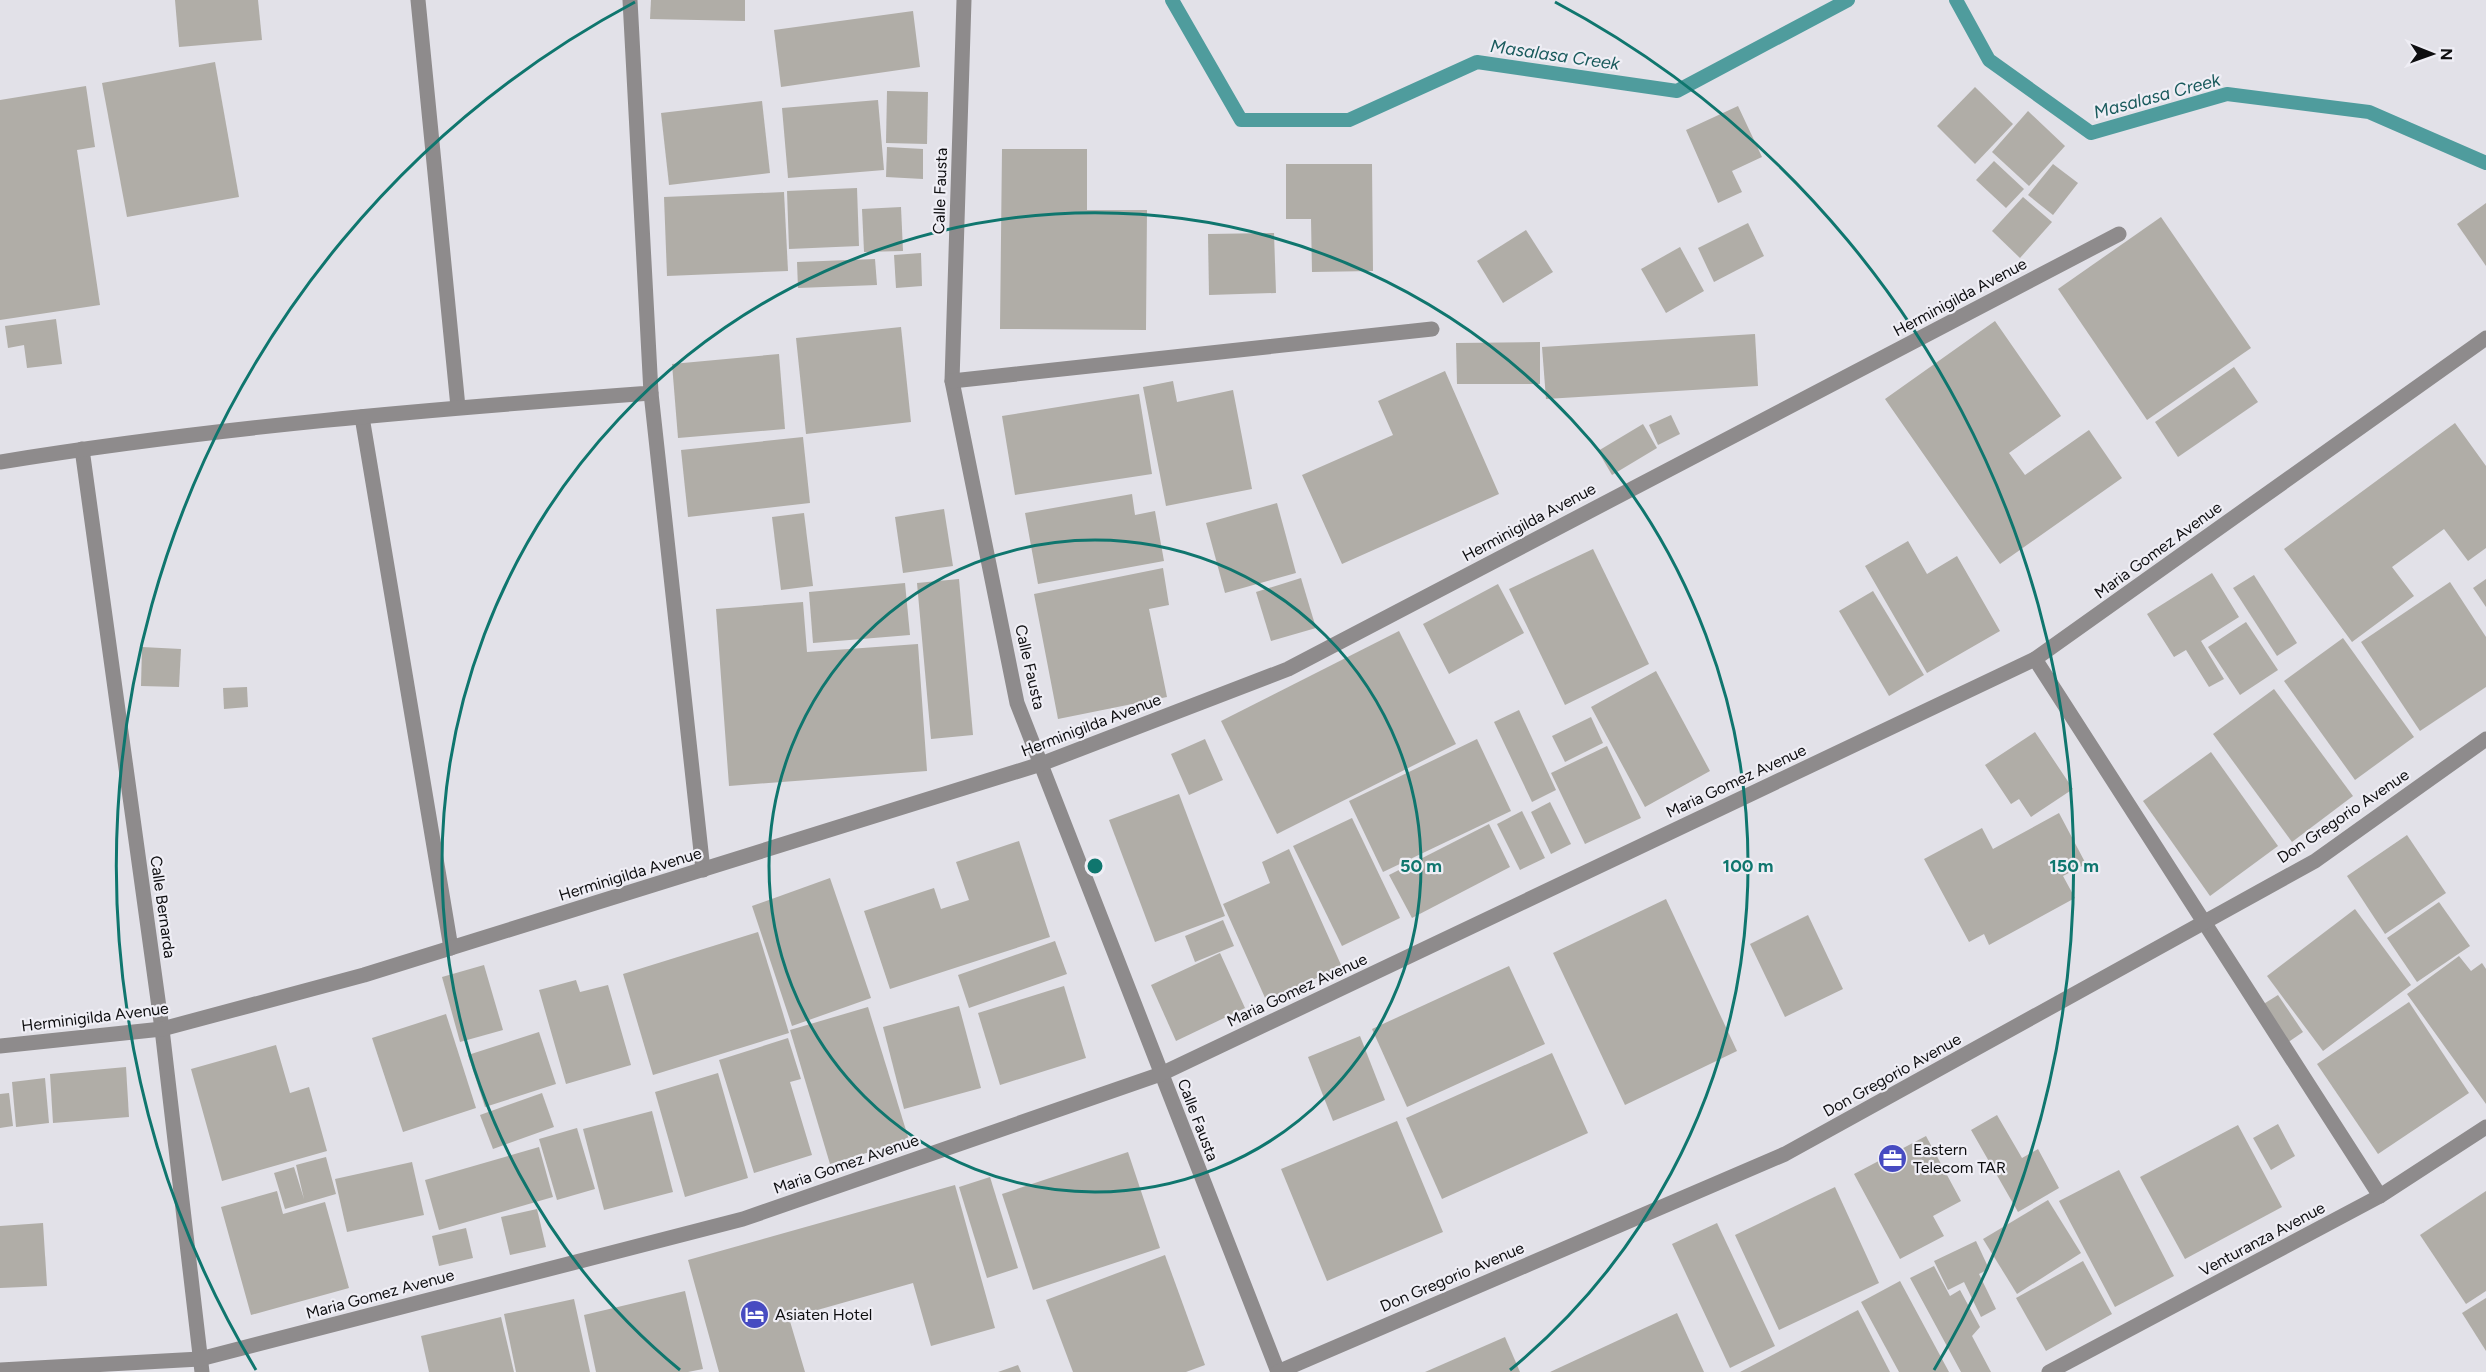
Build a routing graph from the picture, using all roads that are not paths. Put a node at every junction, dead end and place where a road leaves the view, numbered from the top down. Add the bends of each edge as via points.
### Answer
1 (417, 0) edge
2 (630, 0) edge
3 (964, 0) edge
4 (2119, 234) dead end
5 (1432, 329) dead end
6 (2486, 338) edge
7 (952, 381) junction
8 (651, 393) junction
9 (458, 407) junction
10 (362, 417) junction
11 (82, 448) junction
12 (0, 462) edge
13 (2035, 659) junction
14 (2486, 739) edge
15 (1041, 764) junction
16 (703, 870) junction
17 (2205, 922) junction
18 (451, 948) junction
19 (162, 1029) junction
20 (0, 1046) edge
21 (1161, 1074) junction
22 (2486, 1127) edge
23 (2380, 1196) junction
24 (201, 1366) edge
25 (0, 1370) edge
26 (1278, 1372) edge
27 (2049, 1372) edge

1 - 9 street
2 - 8 street
3 - 7 street, Calle Fausta
4 - 15 street, Herminigilda Avenue via 1288,669
5 - 7 street
6 - 13 street, Maria Gomez Avenue
7 - 15 street, Calle Fausta via 1017,703
8 - 9 street
8 - 16 street
9 - 10 street
10 - 11 street
10 - 18 street
11 - 12 street
11 - 19 street, Calle Bernarda
13 - 17 street
13 - 21 street, Maria Gomez Avenue
14 - 17 street, Don Gregorio Avenue via 2315,861
15 - 16 street, Herminigilda Avenue
15 - 21 street, Calle Fausta
16 - 18 street, Herminigilda Avenue
17 - 23 street
17 - 26 street, Don Gregorio Avenue via 1785,1154
18 - 19 street, Herminigilda Avenue
19 - 20 street, Herminigilda Avenue
19 - 24 street, Calle Bernarda
21 - 24 street, Maria Gomez Avenue via 743,1219
21 - 26 street, Calle Fausta
22 - 23 street, Venturanza Avenue
23 - 27 street, Venturanza Avenue
24 - 25 street, Maria Gomez Avenue

